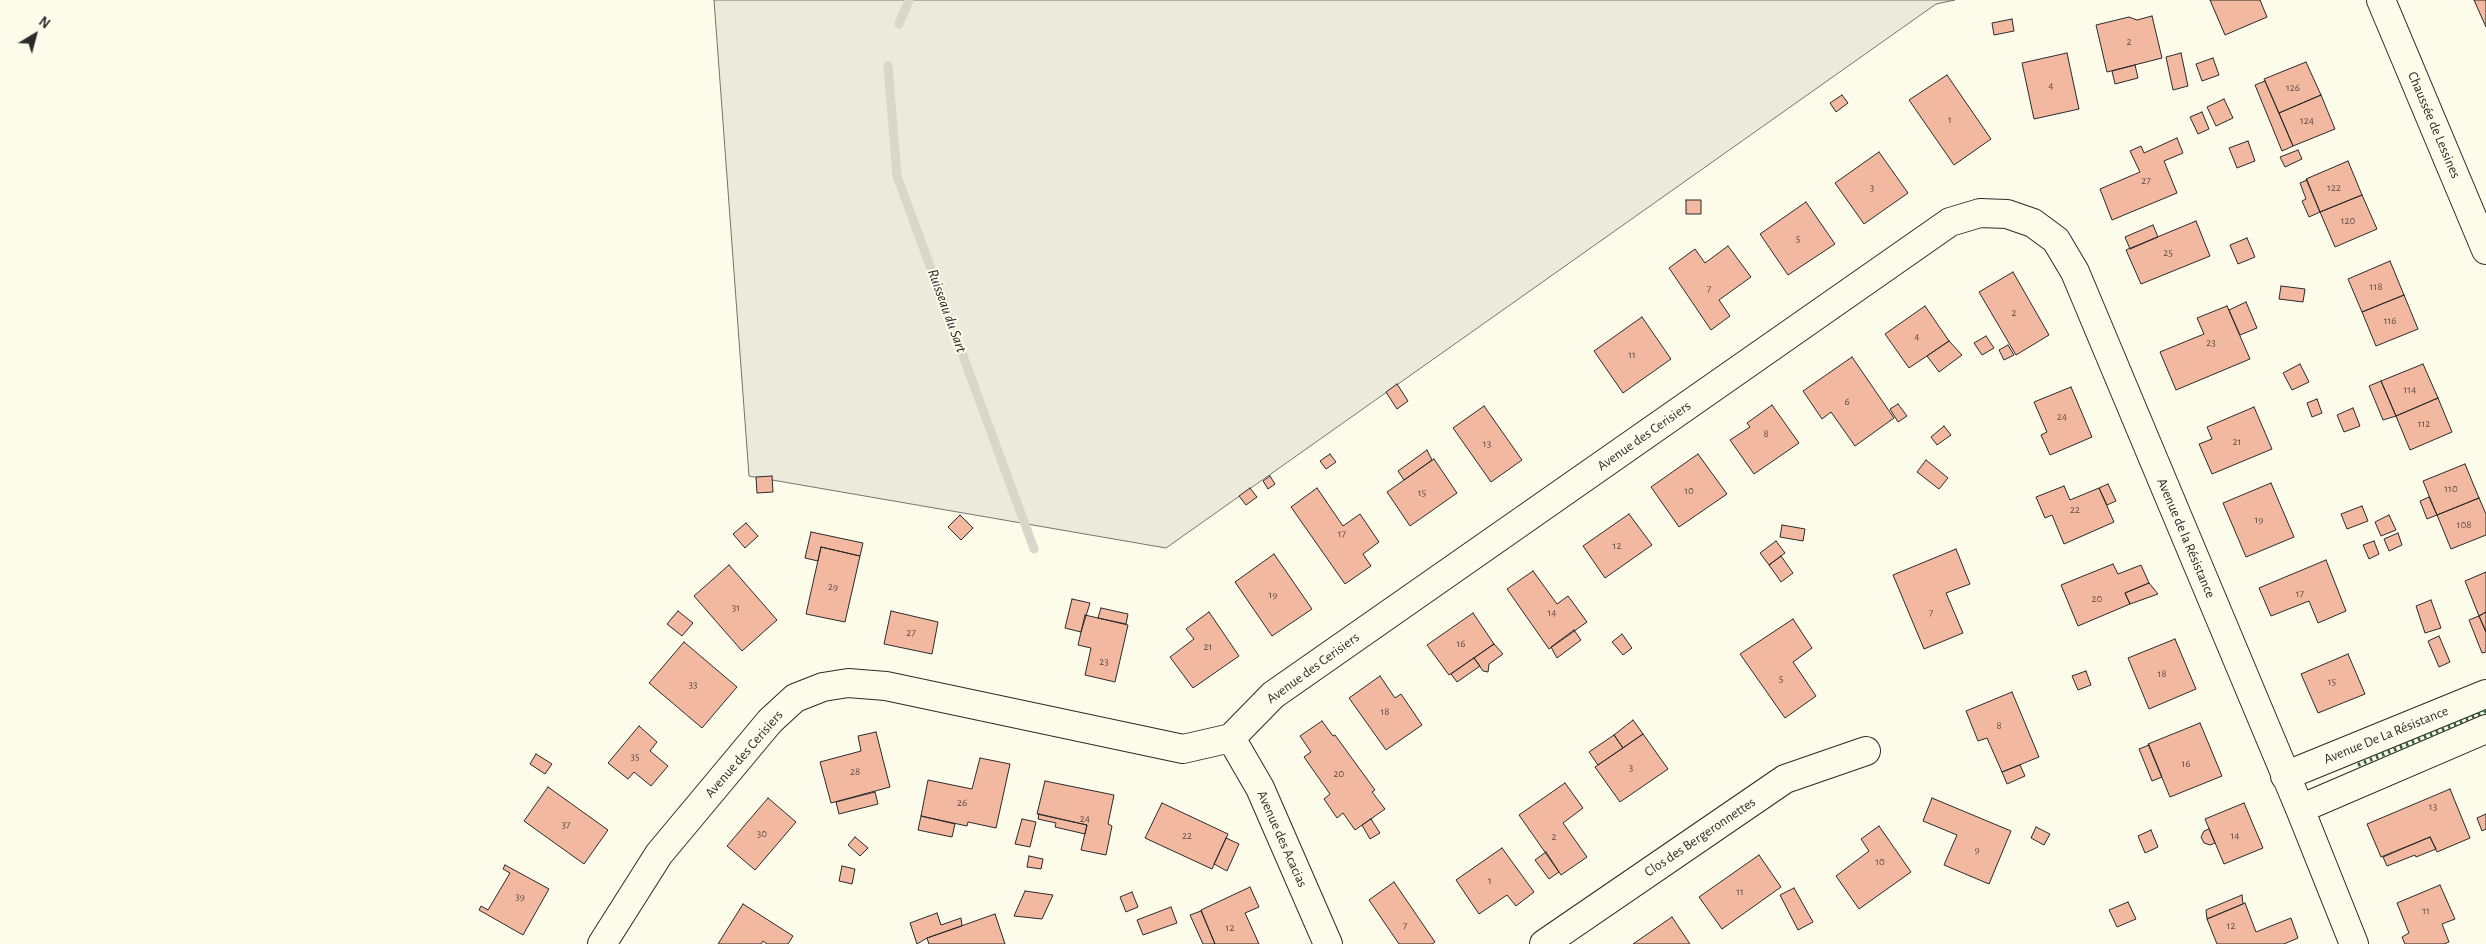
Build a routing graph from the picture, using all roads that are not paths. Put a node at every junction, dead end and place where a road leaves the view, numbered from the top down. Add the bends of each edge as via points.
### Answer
1 (2381, 0) edge
2 (1950, 222) joint
3 (2486, 250) edge
4 (2486, 694) edge
5 (2486, 729) edge
6 (1231, 738) junction
7 (1866, 751) dead end
8 (2285, 776) junction
9 (2300, 809) junction
10 (602, 944) edge
11 (1328, 944) edge
12 (1544, 944) edge
13 (2354, 944) edge

1 - 3 street, Chaussée de Lessines
2 - 6 street, Avenue des Cerisiers via 1273,695
2 - 8 street, Avenue de la Résistance via 1980,213 2007,214 2033,223 2056,240 2075,272
4 - 8 street, Avenue De La Résistance
5 - 9 street
6 - 10 street, Avenue des Cerisiers via 1183,749 886,686 848,683 823,687 795,698 770,721 659,854
6 - 11 street, Avenue des Acacias via 1260,788
7 - 12 street, Clos des Bergeronnettes via 1786,779
8 - 9 street, Avenue de la Résistance
9 - 13 street, Avenue de la Résistance

